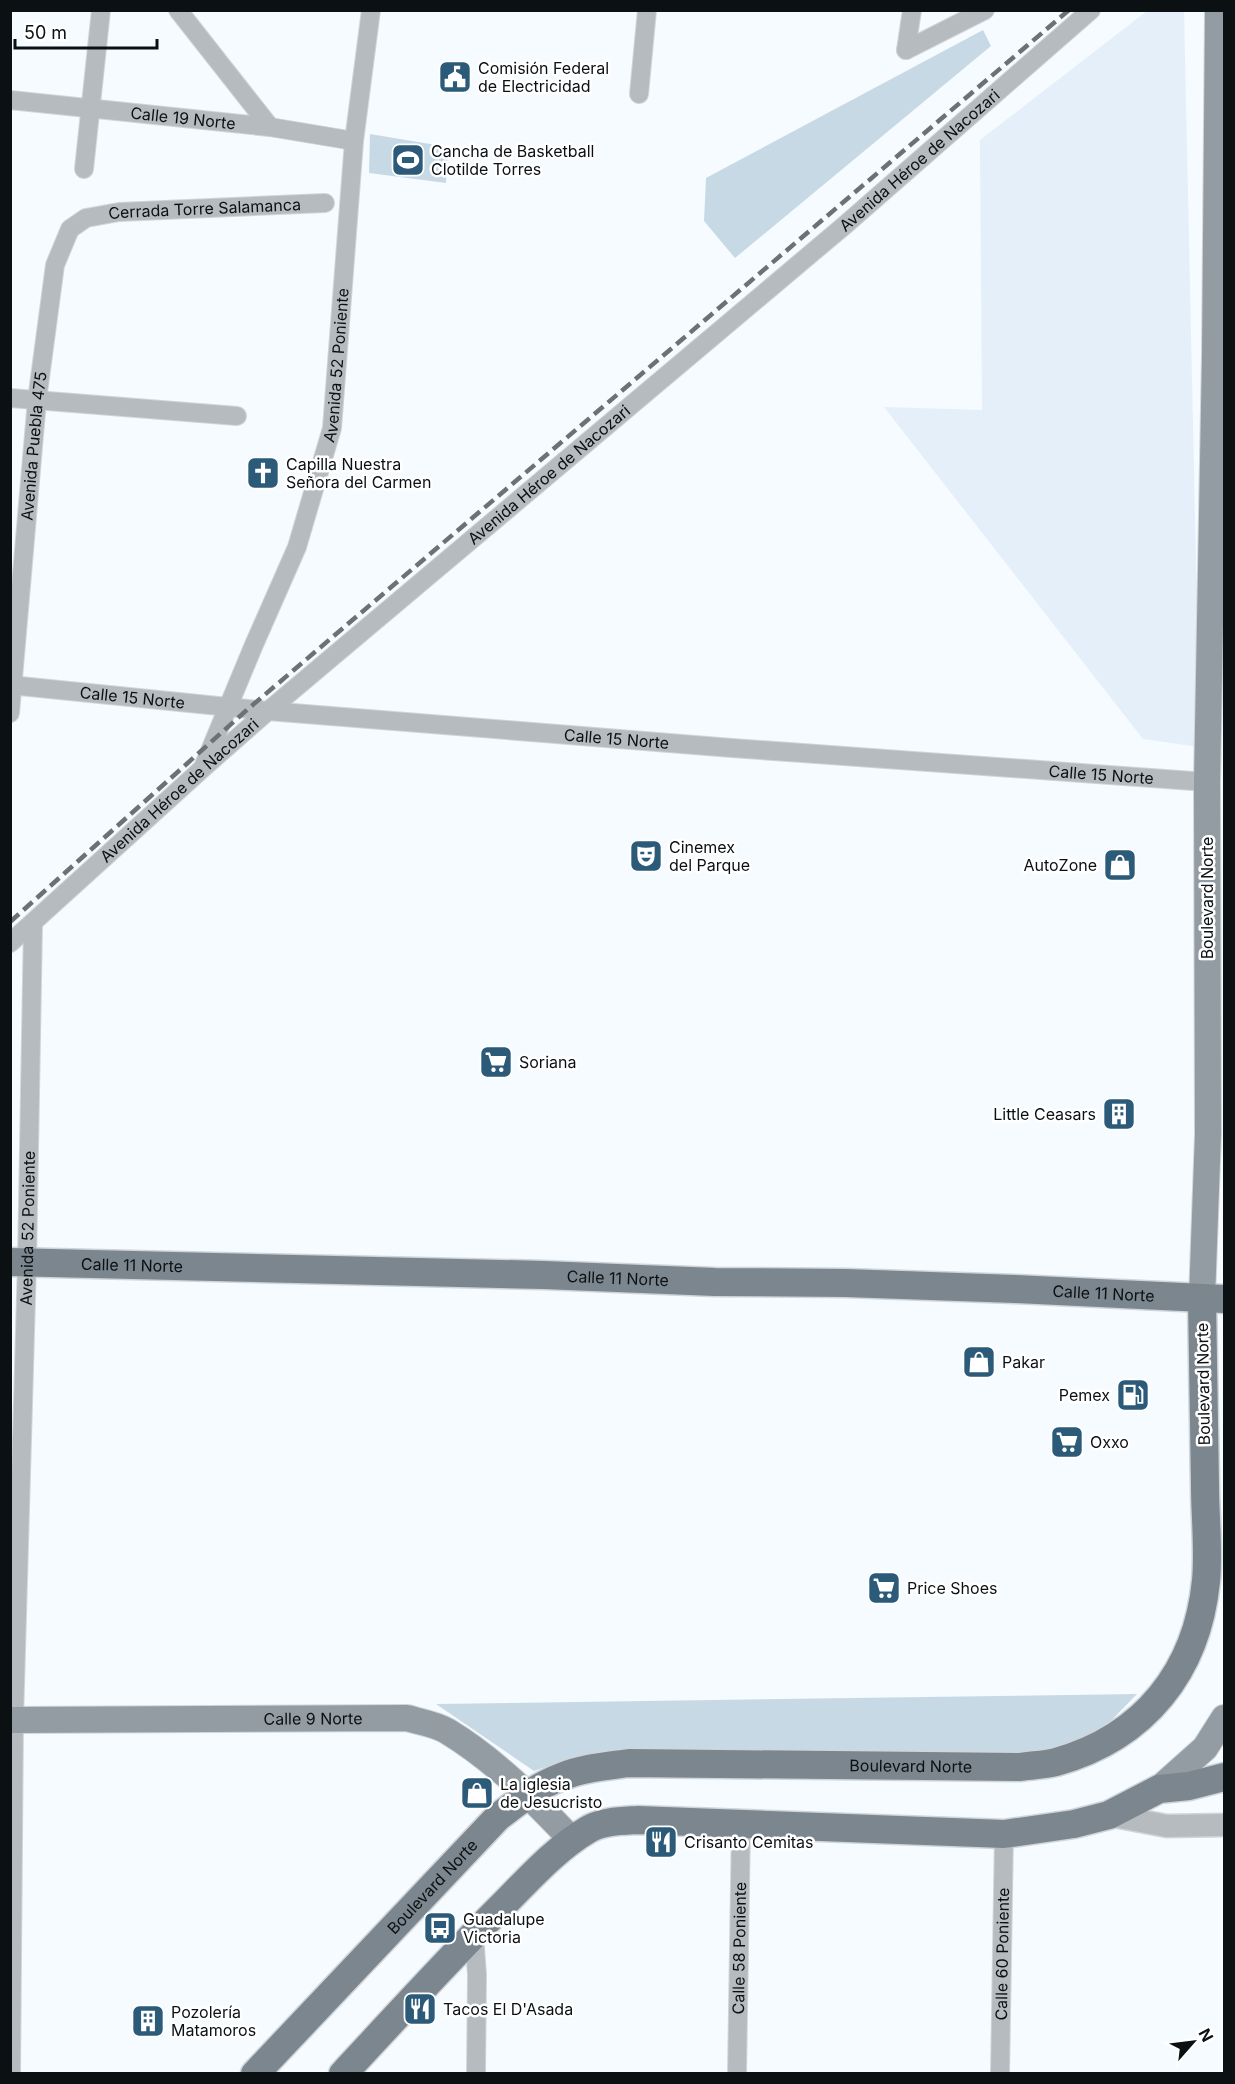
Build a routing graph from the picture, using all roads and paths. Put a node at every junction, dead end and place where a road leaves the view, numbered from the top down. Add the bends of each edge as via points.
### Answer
1 (101, 10) edge
2 (178, 10) edge
3 (371, 10) edge
4 (647, 10) edge
5 (912, 10) edge
6 (985, 10) edge
7 (1091, 10) edge
8 (1218, 10) edge
9 (639, 94) dead end
10 (10, 100) edge
11 (91, 110) junction
12 (270, 127) junction
13 (354, 141) junction
14 (84, 169) dead end
15 (325, 203) dead end
16 (86, 218) joint
17 (10, 398) edge
18 (37, 400) junction
19 (237, 416) dead end
20 (16, 580) edge
21 (12, 685) edge
22 (229, 707) junction
23 (268, 711) junction
24 (10, 713) edge
25 (203, 768) junction
26 (1216, 783) edge
27 (33, 924) junction
28 (11, 941) edge
29 (19, 1262) edge
30 (1213, 1299) edge
31 (1224, 1718) edge
32 (12, 1720) edge
33 (1224, 1777) edge
34 (1160, 1789) junction
35 (529, 1794) junction
36 (1109, 1815) junction
37 (741, 1824) junction
38 (1224, 1825) edge
39 (1004, 1834) junction
40 (572, 1840) junction
41 (474, 1934) junction
42 (11, 2073) edge
43 (255, 2073) edge
44 (343, 2073) edge
45 (476, 2073) edge
46 (737, 2073) edge
47 (1000, 2073) edge

1 - 11 street
2 - 12 street
3 - 13 street, Avenida 52 Poniente
4 - 9 street
5 - 6 street via 906,50
7 - 23 street, Avenida Héroe de Nacozari via 845,225
8 - 26 main road, Boulevard Norte
10 - 11 street, Calle 19 Norte
11 - 12 street, Calle 19 Norte
11 - 14 street
12 - 13 street, Calle 19 Norte
13 - 22 street, Avenida 52 Poniente via 332,429 297,547
15 - 16 street, Cerrada Torre Salamanca via 119,212
16 - 18 street, Avenida Puebla 475 via 70,229 55,265
17 - 18 street
18 - 19 street
18 - 20 street, Avenida Puebla 475
20 - 21 street, Avenida Puebla 475
21 - 22 street, Calle 15 Norte
21 - 24 street, Avenida Puebla 475
22 - 23 street, Calle 15 Norte
22 - 25 street, Avenida 52 Poniente
23 - 25 street, Avenida Héroe de Nacozari
23 - 26 street, Calle 15 Norte
25 - 27 street, Avenida Héroe de Nacozari
26 - 30 main road, Boulevard Norte via 1208,1134
27 - 28 street, Avenida Héroe de Nacozari
27 - 29 street, Avenida 52 Poniente
29 - 30 main road, Calle 11 Norte via 846,1283
29 - 32 street, Avenida 52 Poniente
30 - 35 main road, Boulevard Norte via 1206,1580 1198,1627 1167,1691 1117,1735 1088,1751 1055,1762 1020,1767 629,1763 561,1777
31 - 34 main road via 1205,1748
32 - 35 main road, Calle 9 Norte via 407,1718 445,1730
32 - 42 street, Avenida 52 Poniente
33 - 34 main road
34 - 36 main road
35 - 40 main road, Calle 9 Norte
35 - 43 main road, Boulevard Norte via 498,1817
36 - 38 street via 1167,1826
36 - 39 main road
37 - 39 main road
37 - 40 main road via 615,1821
37 - 46 street, Calle 58 Poniente
39 - 47 street, Calle 60 Poniente
40 - 41 main road
41 - 44 main road
41 - 45 street

